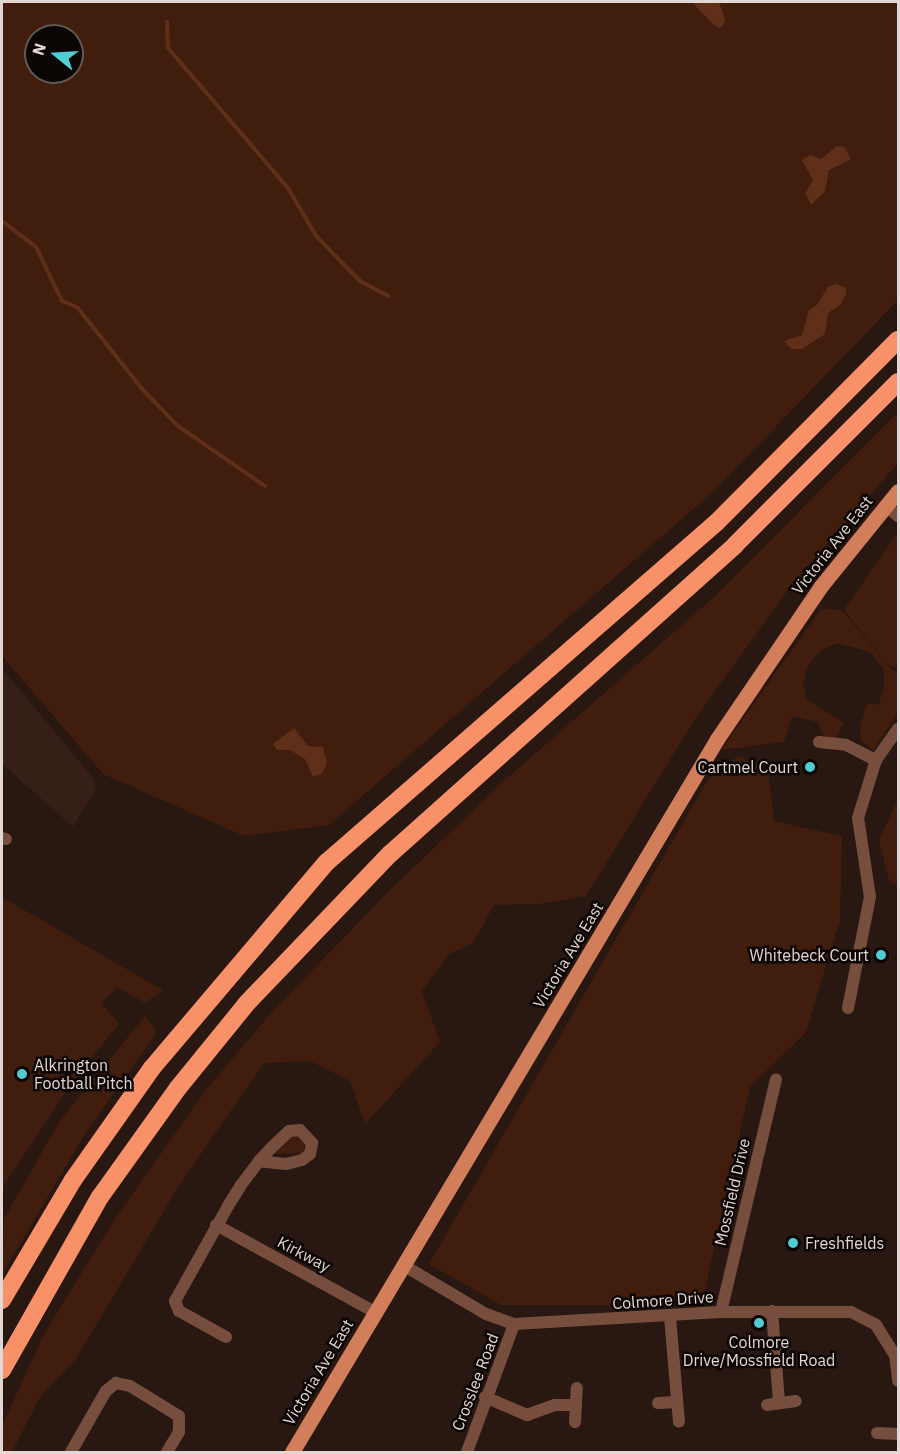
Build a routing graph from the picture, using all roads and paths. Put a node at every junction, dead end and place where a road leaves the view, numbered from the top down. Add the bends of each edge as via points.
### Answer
1 (898, 340) edge
2 (898, 382) edge
3 (898, 491) edge
4 (886, 506) junction
5 (898, 516) edge
6 (898, 729) edge
7 (819, 742) dead end
8 (876, 760) junction
9 (848, 1008) dead end
10 (776, 1079) dead end
11 (260, 1161) dead end
12 (216, 1225) junction
13 (403, 1265) junction
14 (2, 1300) edge
15 (772, 1311) junction
16 (375, 1312) junction
17 (721, 1312) junction
18 (670, 1317) junction
19 (514, 1324) junction
20 (226, 1337) dead end
21 (2, 1370) edge
22 (898, 1381) edge
23 (577, 1388) dead end
24 (485, 1397) junction
25 (796, 1401) dead end
26 (677, 1402) junction
27 (658, 1403) dead end
28 (576, 1405) junction
29 (576, 1422) dead end
30 (679, 1422) dead end
31 (877, 1433) dead end
32 (898, 1434) edge
33 (71, 1452) edge
34 (167, 1452) edge
35 (292, 1452) edge
36 (467, 1452) edge

1 - 14 highway via 717,522 327,862 152,1068 73,1180
2 - 21 highway via 735,545 390,854 246,1003 178,1088 100,1197
3 - 4 main road, Victoria Ave East
4 - 5 street
4 - 13 main road, Victoria Ave East via 820,586 717,739
6 - 8 street
7 - 8 street via 846,745
8 - 9 street via 858,818 870,897
10 - 17 street, Mossfield Drive
11 - 12 street
12 - 16 street, Kirkway
12 - 20 street via 175,1301 179,1311
13 - 16 main road, Victoria Ave East
13 - 19 street, Colmore Drive via 486,1314
15 - 17 street, Colmore Drive
15 - 22 street, Colmore Drive via 851,1312 876,1325 895,1355
15 - 25 street via 773,1404
16 - 35 main road, Victoria Ave East
17 - 18 street, Colmore Drive
18 - 19 street, Colmore Drive
18 - 26 street
19 - 24 street, Crosslee Road
23 - 28 street
24 - 28 street via 527,1415 555,1405
24 - 36 street, Crosslee Road
26 - 27 street
26 - 30 street
28 - 29 street
31 - 32 street
33 - 34 street via 106,1391 116,1383 130,1386 179,1416 179,1432

